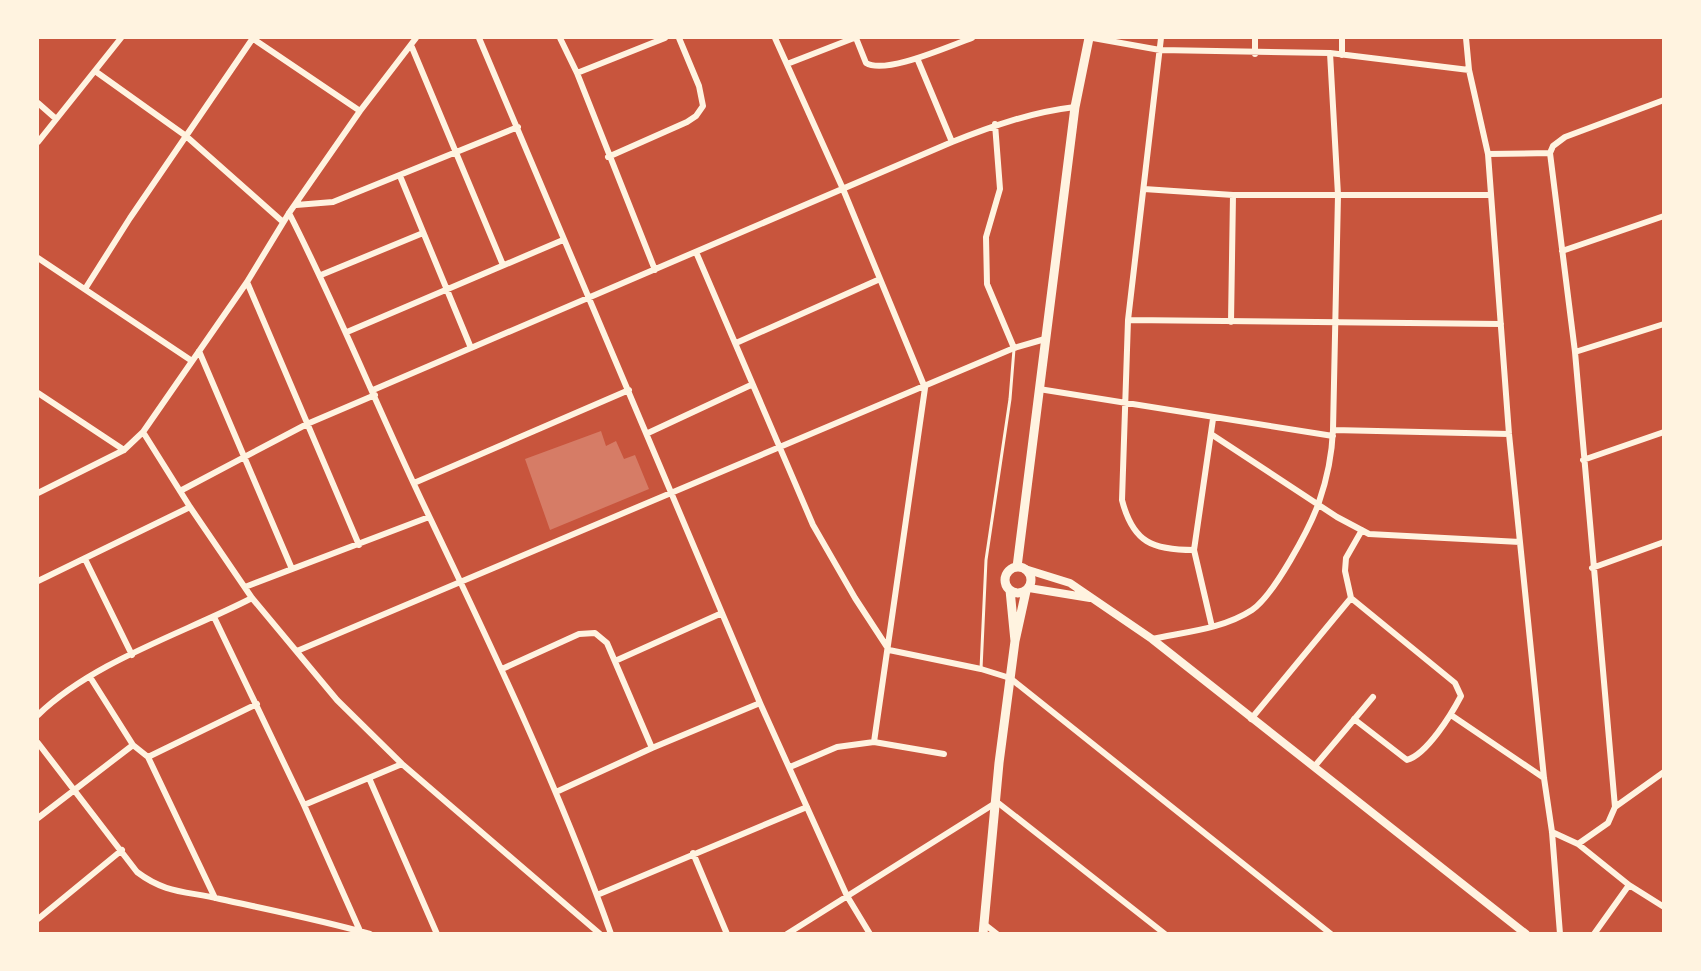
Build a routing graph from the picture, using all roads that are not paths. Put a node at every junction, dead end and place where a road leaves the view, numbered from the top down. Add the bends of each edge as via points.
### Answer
1 (121, 38) edge
2 (252, 38) edge
3 (416, 38) edge
4 (479, 38) edge
5 (560, 38) edge
6 (665, 38) edge
7 (679, 38) edge
8 (775, 38) edge
9 (855, 38) edge
10 (972, 38) edge
11 (1091, 38) edge
12 (1161, 38) edge
13 (1255, 38) edge
14 (1342, 38) edge
15 (1466, 38) edge
16 (411, 45) junction
17 (1160, 50) junction
18 (1330, 53) junction
19 (1255, 54) junction
20 (1342, 55) junction
21 (917, 58) junction
22 (787, 64) junction
23 (1469, 70) junction
24 (95, 71) junction
25 (577, 73) junction
26 (1664, 100) edge
27 (38, 104) edge
28 (1075, 106) junction
29 (360, 111) junction
30 (55, 118) junction
31 (995, 124) junction
32 (518, 127) junction
33 (186, 136) junction
34 (38, 142) edge
35 (952, 142) junction
36 (456, 153) junction
37 (1550, 153) junction
38 (1488, 154) junction
39 (608, 157) junction
40 (400, 176) junction
41 (843, 189) junction
42 (1144, 189) junction
43 (1233, 195) junction
44 (1338, 195) junction
45 (1491, 195) junction
46 (296, 205) junction
47 (289, 213) junction
48 (1664, 216) edge
49 (283, 222) junction
50 (423, 233) junction
51 (563, 240) junction
52 (1562, 251) junction
53 (696, 252) junction
54 (38, 258) edge
55 (503, 265) junction
56 (656, 270) junction
57 (321, 275) junction
58 (880, 279) junction
59 (247, 282) junction
60 (85, 289) junction
61 (446, 290) junction
62 (591, 298) junction
63 (1128, 320) junction
64 (1231, 322) junction
65 (1336, 324) junction
66 (1501, 324) junction
67 (1664, 324) edge
68 (347, 332) junction
69 (1045, 339) junction
70 (736, 343) junction
71 (471, 348) junction
72 (1014, 348) junction
73 (199, 351) junction
74 (1575, 352) junction
75 (192, 361) junction
76 (751, 385) junction
77 (925, 388) junction
78 (1040, 389) junction
79 (629, 390) junction
80 (374, 392) junction
81 (38, 393) edge
82 (1124, 402) junction
83 (1213, 419) junction
84 (307, 424) junction
85 (143, 432) junction
86 (1664, 432) edge
87 (648, 433) junction
88 (1333, 433) junction
89 (1211, 434) junction
90 (1509, 434) junction
91 (778, 448) junction
92 (124, 450) junction
93 (244, 455) junction
94 (1583, 460) junction
95 (414, 483) junction
96 (180, 491) junction
97 (672, 492) junction
98 (38, 493) edge
99 (1319, 503) junction
100 (190, 507) junction
101 (429, 517) junction
102 (1362, 530) junction
103 (1520, 542) junction
104 (1664, 542) edge
105 (359, 545) junction
106 (1194, 550) junction
107 (85, 559) junction
108 (1021, 568) junction
109 (1592, 568) junction
110 (292, 570) junction
111 (38, 581) edge
112 (463, 582) junction
113 (245, 588) junction
114 (1028, 589) junction
115 (1010, 590) junction
116 (252, 598) junction
117 (1351, 598) junction
118 (1097, 599) junction
119 (722, 613) junction
120 (214, 617) junction
121 (1212, 627) junction
122 (1152, 639) junction
123 (1015, 641) junction
124 (889, 650) junction
125 (297, 651) junction
126 (132, 655) junction
127 (615, 661) junction
128 (502, 669) junction
129 (981, 669) junction
130 (90, 677) junction
131 (1010, 678) junction
132 (1373, 697) dead end
133 (760, 703) junction
134 (257, 704) junction
135 (38, 715) edge
136 (1451, 715) junction
137 (1251, 719) junction
138 (1354, 719) junction
139 (874, 742) junction
140 (38, 743) edge
141 (133, 745) junction
142 (652, 748) junction
143 (944, 754) dead end
144 (148, 757) junction
145 (402, 764) junction
146 (790, 767) junction
147 (1314, 768) junction
148 (1664, 772) edge
149 (369, 778) junction
150 (1544, 778) junction
151 (73, 790) junction
152 (556, 792) junction
153 (997, 802) junction
154 (304, 805) junction
155 (807, 807) junction
156 (1615, 807) junction
157 (38, 818) edge
158 (1552, 832) junction
159 (1578, 844) junction
160 (122, 850) junction
161 (693, 853) junction
162 (1629, 885) junction
163 (597, 895) junction
164 (847, 896) junction
165 (215, 898) junction
166 (1664, 907) edge
167 (38, 919) edge
168 (983, 923) junction
169 (360, 931) junction
170 (370, 933) edge
171 (437, 933) edge
172 (600, 933) edge
173 (611, 933) edge
174 (727, 933) edge
175 (788, 933) edge
176 (870, 933) edge
177 (983, 933) edge
178 (997, 933) edge
179 (1165, 933) edge
180 (1331, 933) edge
181 (1526, 933) edge
182 (1560, 933) edge
183 (1594, 933) edge

1 - 24 street
2 - 29 street
2 - 33 street
3 - 16 street
4 - 32 street
5 - 25 street
6 - 25 street
7 - 39 street via 703,106 687,122
8 - 22 street
9 - 21 street via 869,65
9 - 22 street
10 - 21 street
11 - 17 street
11 - 28 main road
12 - 17 street
13 - 19 street
14 - 20 street
15 - 23 street
16 - 29 street
16 - 36 street
17 - 19 street
17 - 42 street
18 - 19 street
18 - 20 street
18 - 44 street
20 - 23 street
21 - 35 street
22 - 41 street
23 - 38 street
24 - 30 street
24 - 33 street
25 - 39 street
26 - 37 street via 1565,138
27 - 30 street
28 - 31 street
28 - 69 main road
29 - 46 street
30 - 34 street
31 - 35 street
31 - 72 street via 1000,189 986,237 987,284
32 - 36 street
32 - 51 street
33 - 49 street
33 - 60 street
35 - 41 street
36 - 40 street
36 - 55 street
37 - 38 street
37 - 52 street
38 - 45 street
39 - 56 street
40 - 46 street via 333,202
40 - 50 street
41 - 53 street
41 - 58 street
42 - 43 street
42 - 63 street
43 - 44 street
43 - 64 street
44 - 45 street
44 - 65 street
45 - 66 street
46 - 47 street
47 - 49 street
47 - 57 street
48 - 52 street
49 - 59 street
50 - 57 street
50 - 61 street
51 - 55 street
51 - 62 street
52 - 74 street
53 - 56 street
53 - 70 street
54 - 60 street
55 - 61 street
56 - 62 street
57 - 68 street
58 - 70 street
58 - 77 street
59 - 73 street
59 - 84 street
60 - 75 street
61 - 68 street
61 - 71 street
62 - 71 street
62 - 79 street
63 - 64 street
63 - 82 street
64 - 65 street
65 - 66 street
65 - 88 street
66 - 90 street
67 - 74 street
68 - 80 street
69 - 72 street
69 - 78 main road
70 - 76 street
71 - 80 street
72 - 77 street
72 - 129 lane via 1011,399 986,560
73 - 75 street
73 - 93 street
74 - 94 street
75 - 85 street
76 - 87 street
76 - 91 street
77 - 91 street
77 - 124 street
78 - 82 street
78 - 108 main road
79 - 87 street
79 - 95 street
80 - 84 street
80 - 95 street
81 - 92 street
82 - 83 street
82 - 106 street via 1122,500 1127,519 1151,545
83 - 88 street
83 - 89 street
84 - 93 street
84 - 105 street
85 - 92 street
85 - 96 street
86 - 94 street
87 - 97 street
88 - 90 street
88 - 99 street
89 - 99 street
89 - 106 street
90 - 103 street
91 - 97 street
91 - 124 street via 813,525
92 - 98 street
93 - 96 street
93 - 110 street
94 - 109 street
95 - 101 street
96 - 100 street
97 - 112 street
97 - 119 street
99 - 102 street
99 - 121 street via 1263,601 1241,616
100 - 107 street
100 - 113 street
101 - 105 street
101 - 112 street
102 - 103 street via 1377,536
102 - 117 street via 1346,558
103 - 150 street
104 - 109 street
105 - 110 street
106 - 121 street
107 - 111 street
107 - 126 street
108 - 114 main road via 1032,580
108 - 115 main road via 1006,574
108 - 118 main road via 1070,583
109 - 156 street
110 - 113 street
112 - 125 street
112 - 128 street
113 - 116 street
114 - 115 main road via 1018,593
114 - 118 main road
114 - 123 main road
115 - 123 main road
116 - 120 street
116 - 125 street
117 - 136 street via 1455,683 1461,696
117 - 137 street
118 - 122 main road
119 - 127 street
119 - 133 street
120 - 126 street
120 - 134 street
121 - 122 street
122 - 137 main road
123 - 131 main road
124 - 129 street
124 - 139 street
125 - 145 street via 337,700
126 - 130 street
127 - 128 street via 602,637 587,632
127 - 142 street
128 - 152 street
129 - 131 street
130 - 135 street via 56,697
130 - 141 street
131 - 153 main road
131 - 180 street
132 - 138 street
133 - 142 street
133 - 146 street
134 - 144 street
134 - 154 street
136 - 138 street via 1420,754 1407,760
136 - 150 street
137 - 147 main road
138 - 147 street
139 - 143 street
139 - 146 street via 837,747
140 - 151 street
141 - 144 street
141 - 151 street
142 - 152 street
144 - 165 street
145 - 149 street
145 - 172 street
146 - 155 street
147 - 181 main road
148 - 156 street
149 - 154 street
149 - 171 street
150 - 158 street
151 - 157 street
151 - 160 street
152 - 163 street
153 - 164 street
153 - 168 main road
153 - 179 street
154 - 169 street
155 - 161 street
155 - 164 street
156 - 159 street via 1608,823
158 - 159 street
158 - 182 street
159 - 162 street
160 - 165 street via 137,872 157,886 175,893
160 - 167 street
161 - 163 street
161 - 174 street
162 - 166 street
162 - 183 street
163 - 173 street
164 - 175 street
164 - 176 street
165 - 169 street
168 - 177 main road
168 - 178 street
169 - 170 street

